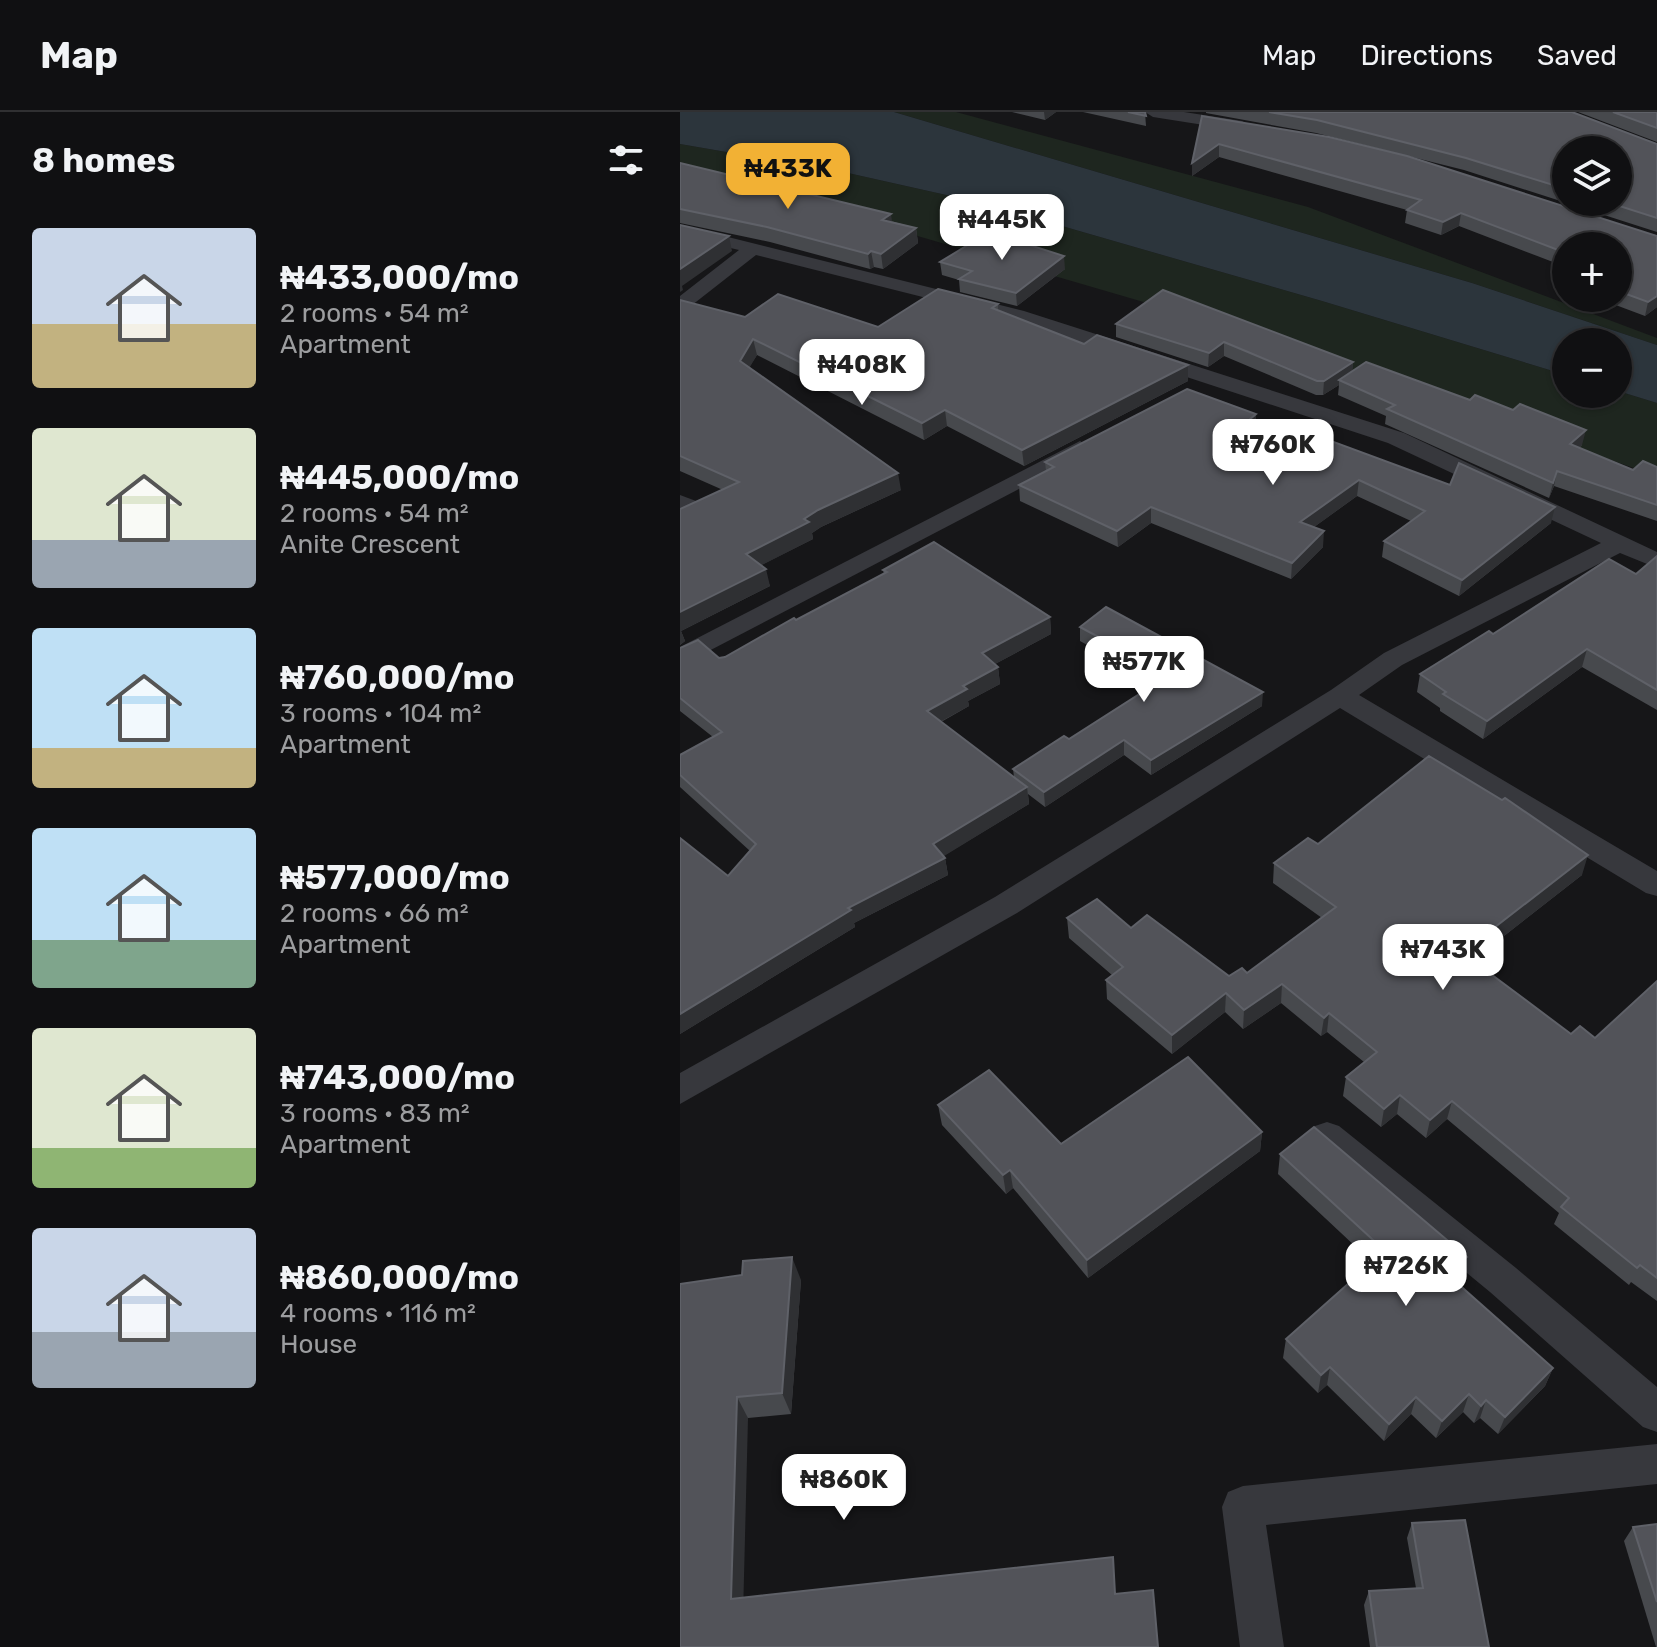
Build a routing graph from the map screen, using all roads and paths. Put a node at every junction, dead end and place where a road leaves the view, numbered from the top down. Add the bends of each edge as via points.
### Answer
1 (1153, 112) edge
2 (1266, 130) edge
3 (680, 230) edge
4 (755, 247) junction
5 (680, 305) edge
6 (1213, 379) junction
7 (1185, 393) edge
8 (1103, 436) edge
9 (1620, 543) junction
10 (1657, 561) edge
11 (680, 658) edge
12 (1340, 696) junction
13 (1657, 885) edge
14 (680, 1090) edge
15 (1327, 1137) edge
16 (1657, 1413) edge
17 (1657, 1464) edge
18 (1262, 1647) edge

1 - 2 street
3 - 4 street
4 - 5 street
4 - 6 street via 1017,315
6 - 7 street
6 - 9 street via 1396,438
8 - 11 street
9 - 10 street
9 - 12 street via 1393,659
12 - 13 street
12 - 14 street via 1006,905
15 - 16 street
17 - 18 street via 1243,1507

